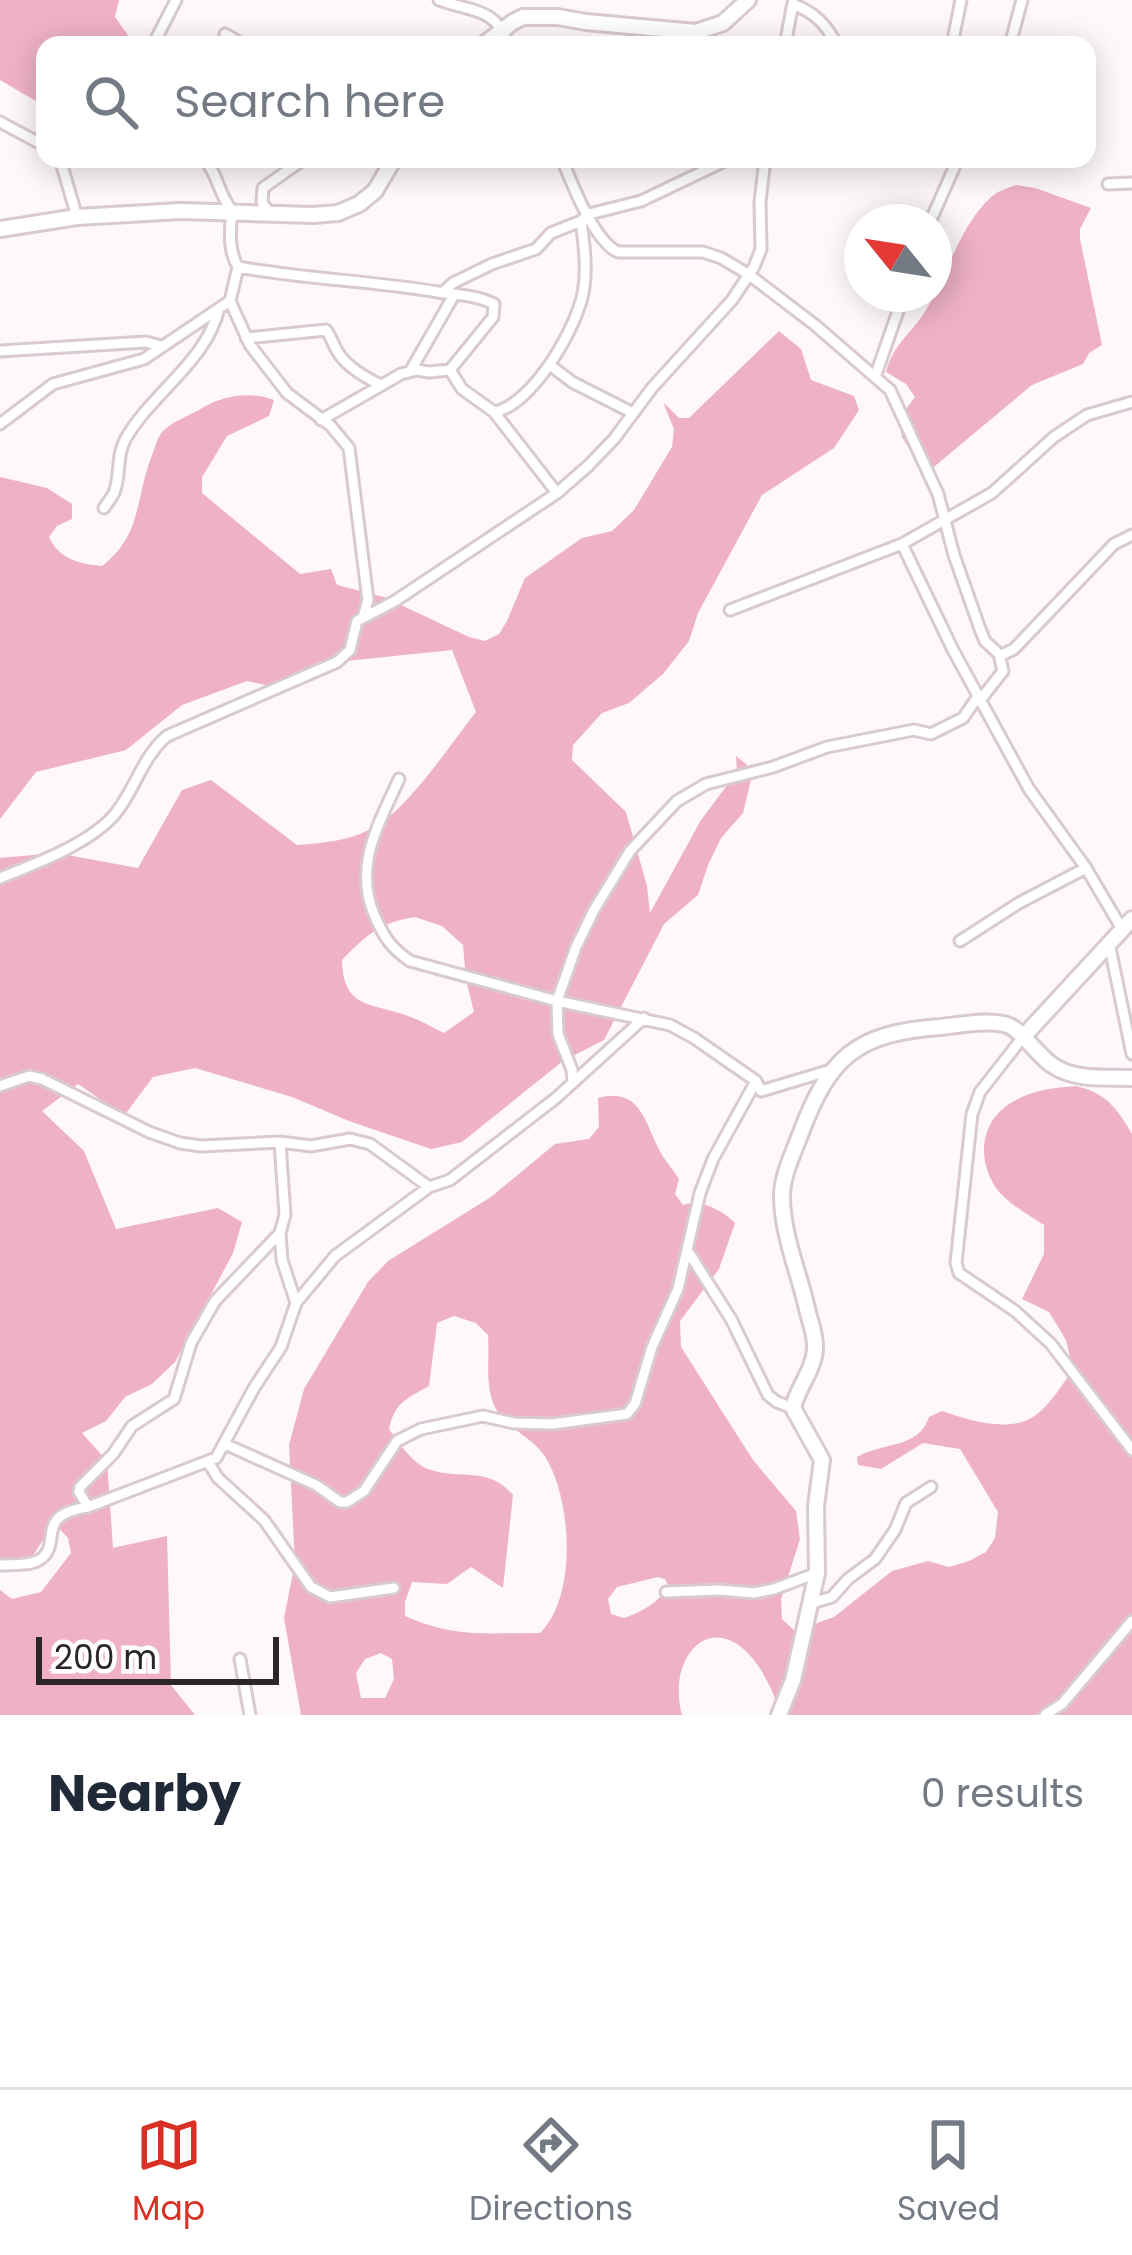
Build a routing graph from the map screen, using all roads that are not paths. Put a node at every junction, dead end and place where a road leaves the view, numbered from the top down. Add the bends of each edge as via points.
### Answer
1 (176, 0) edge
2 (440, 0) edge
3 (748, 0) edge
4 (961, 0) edge
5 (1022, 0) edge
6 (793, 2) edge
7 (225, 34) dead end
8 (158, 36) edge
9 (228, 36) edge
10 (505, 36) edge
11 (507, 36) edge
12 (787, 36) edge
13 (833, 36) edge
14 (954, 36) edge
15 (1012, 36) edge
16 (0, 122) edge
17 (36, 141) edge
18 (63, 168) edge
19 (211, 168) edge
20 (291, 168) edge
21 (389, 168) edge
22 (566, 168) edge
23 (711, 168) edge
24 (764, 168) edge
25 (954, 168) edge
26 (1132, 183) edge
27 (1108, 184) dead end
28 (938, 204) edge
29 (232, 211) junction
30 (269, 213) junction
31 (77, 217) junction
32 (585, 218) junction
33 (0, 230) edge
34 (238, 267) junction
35 (748, 274) junction
36 (448, 294) junction
37 (230, 301) junction
38 (219, 308) junction
39 (898, 312) edge
40 (246, 338) junction
41 (161, 346) junction
42 (0, 351) edge
43 (550, 365) junction
44 (411, 370) junction
45 (450, 370) junction
46 (875, 377) junction
47 (381, 385) junction
48 (1132, 402) edge
49 (494, 412) junction
50 (633, 413) junction
51 (321, 420) junction
52 (0, 424) edge
53 (556, 493) junction
54 (104, 508) dead end
55 (946, 519) junction
56 (1132, 535) edge
57 (902, 544) junction
58 (730, 610) dead end
59 (357, 621) junction
60 (1000, 656) junction
61 (980, 697) junction
62 (399, 779) dead end
63 (1086, 868) junction
64 (0, 878) edge
65 (1127, 924) edge
66 (960, 941) dead end
67 (1109, 943) junction
68 (556, 1001) junction
69 (644, 1018) junction
70 (1023, 1037) junction
71 (1132, 1054) edge
72 (831, 1070) junction
73 (1132, 1078) edge
74 (756, 1081) junction
75 (573, 1082) junction
76 (0, 1085) edge
77 (280, 1142) junction
78 (429, 1187) junction
79 (280, 1233) junction
80 (688, 1253) junction
81 (296, 1303) junction
82 (793, 1408) junction
83 (225, 1444) junction
84 (1132, 1450) edge
85 (208, 1462) junction
86 (931, 1486) dead end
87 (88, 1507) junction
88 (0, 1564) edge
89 (817, 1573) junction
90 (394, 1588) dead end
91 (666, 1592) dead end
92 (812, 1603) junction
93 (1132, 1621) edge
94 (239, 1660) dead end
95 (250, 1715) edge
96 (778, 1715) edge
97 (1045, 1715) edge

1 - 8 street
2 - 10 street via 479,10
3 - 11 street via 696,32 523,17
4 - 14 street
5 - 15 street
6 - 12 street
6 - 13 street
7 - 9 street
16 - 17 street
18 - 31 street
19 - 29 street
20 - 30 street via 263,188
21 - 30 street via 375,191 345,211
22 - 32 street
23 - 32 street
24 - 35 street via 761,249
25 - 28 street
26 - 27 street
29 - 30 street
29 - 31 street
29 - 34 street
31 - 33 street
32 - 35 street via 618,252 703,252
32 - 36 street via 453,283
32 - 43 street via 582,301
34 - 36 street
34 - 37 street
35 - 46 street
35 - 50 street
36 - 44 street
36 - 45 street via 488,300 495,310
37 - 38 street
37 - 40 street
38 - 41 street
38 - 54 street via 199,347 124,440
39 - 46 street
40 - 47 street via 326,330 347,363
40 - 51 street via 287,393
41 - 42 street
41 - 52 street via 144,359 53,384
43 - 49 street via 509,409
43 - 50 street
44 - 45 street
44 - 47 street
45 - 49 street
46 - 55 street via 900,407
47 - 51 street
48 - 55 street via 1087,415 992,493
49 - 53 street
50 - 53 street
51 - 59 street via 349,448 368,600
53 - 59 street
55 - 57 street
55 - 60 street via 980,629
56 - 60 street
57 - 58 street
57 - 61 street
59 - 64 street via 350,650 337,662 167,736 99,829
60 - 61 street via 1003,671
61 - 63 street via 1029,789
61 - 68 street via 963,718 932,734 914,730 827,747 706,784 677,801 614,874
62 - 68 street via 364,879 391,948 423,966
63 - 65 street
63 - 66 street
65 - 67 street
67 - 70 street
67 - 71 street
68 - 69 street
68 - 75 street
69 - 74 street via 687,1033
69 - 75 street
70 - 72 street via 1006,1024 911,1029 870,1040
70 - 73 street via 1070,1074
70 - 84 street via 972,1114 956,1263 1051,1344
72 - 74 street via 761,1091
72 - 82 street via 783,1184 815,1340
74 - 80 street via 713,1159
75 - 78 street via 450,1180
76 - 77 street via 42,1078 179,1143
77 - 78 street via 359,1140
77 - 79 street
78 - 81 street via 335,1256
79 - 81 street
79 - 87 street via 214,1300 174,1399 132,1426 80,1487
80 - 82 street via 768,1395
80 - 83 street via 627,1414 552,1424 483,1416 421,1429 398,1441 347,1502
81 - 83 street
82 - 89 street via 821,1460
83 - 85 street
85 - 87 street
85 - 90 street via 320,1594
86 - 92 street via 906,1504 875,1559 832,1597
87 - 88 street via 54,1522 38,1561
89 - 91 street via 754,1593
89 - 92 street
92 - 96 street
93 - 97 street
94 - 95 street

